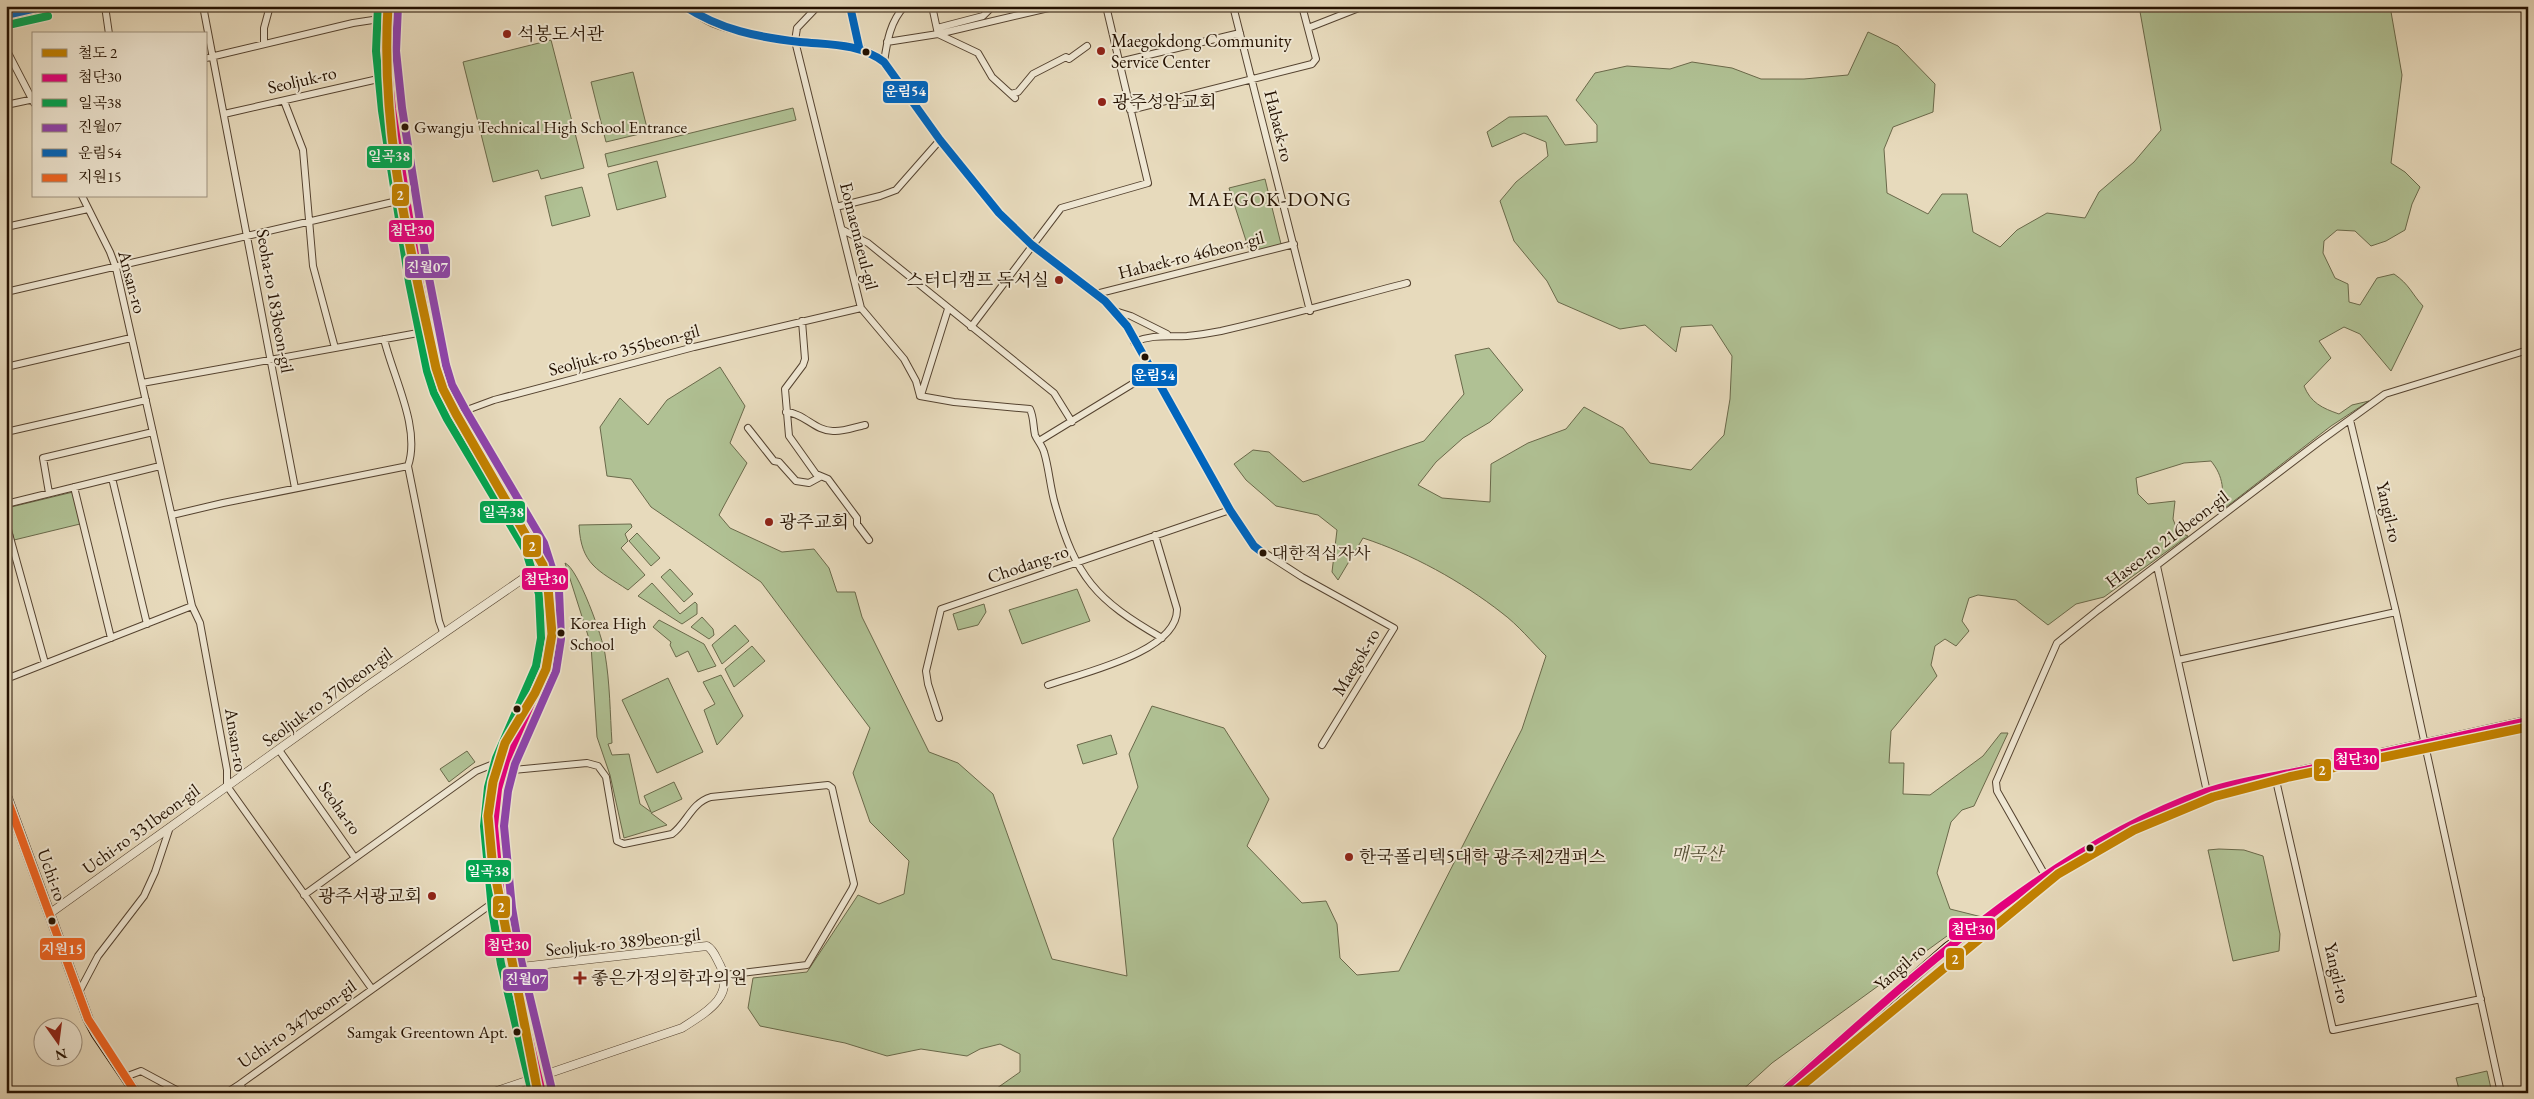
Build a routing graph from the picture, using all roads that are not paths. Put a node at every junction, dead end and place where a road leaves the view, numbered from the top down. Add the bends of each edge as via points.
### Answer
1 (46, 6) edge
2 (105, 6) edge
3 (203, 6) edge
4 (270, 6) edge
5 (388, 6) edge
6 (684, 6) edge
7 (818, 6) edge
8 (850, 6) edge
9 (905, 6) edge
10 (932, 6) edge
11 (993, 6) edge
12 (1057, 6) edge
13 (1106, 6) edge
14 (1233, 6) edge
15 (1302, 6) edge
16 (1364, 6) edge
17 (6, 15) edge
18 (386, 18) junction
19 (1308, 28) junction
20 (937, 31) junction
21 (110, 32) edge
22 (206, 32) edge
23 (1240, 33) junction
24 (795, 41) junction
25 (887, 42) junction
26 (208, 43) edge
27 (264, 44) junction
28 (1087, 46) dead end
29 (859, 47) junction
30 (6, 49) edge
31 (210, 58) edge
32 (884, 62) junction
33 (1119, 62) junction
34 (387, 77) junction
35 (1252, 80) junction
36 (32, 99) edge
37 (32, 101) edge
38 (284, 101) junction
39 (6, 106) edge
40 (1130, 110) junction
41 (224, 114) junction
42 (940, 140) junction
43 (83, 198) edge
44 (406, 199) junction
45 (836, 207) junction
46 (88, 209) junction
47 (6, 218) edge
48 (309, 222) junction
49 (7, 227) edge
50 (843, 230) junction
51 (248, 236) junction
52 (1294, 244) junction
53 (1032, 245) junction
54 (116, 268) junction
55 (1407, 283) dead end
56 (6, 292) edge
57 (1096, 294) junction
58 (861, 308) junction
59 (948, 309) junction
60 (1115, 311) junction
61 (1310, 311) junction
62 (802, 321) junction
63 (971, 327) junction
64 (429, 331) junction
65 (1168, 334) junction
66 (131, 338) junction
67 (384, 339) junction
68 (1134, 342) junction
69 (335, 348) junction
70 (2528, 350) edge
71 (270, 360) junction
72 (6, 367) edge
73 (1152, 372) junction
74 (142, 383) junction
75 (920, 396) junction
76 (146, 400) junction
77 (786, 412) junction
78 (456, 414) junction
79 (2350, 420) junction
80 (1072, 422) junction
81 (865, 425) dead end
82 (748, 428) dead end
83 (6, 432) edge
84 (153, 432) junction
85 (1040, 441) junction
86 (160, 466) junction
87 (408, 466) junction
88 (820, 477) junction
89 (112, 478) junction
90 (74, 487) junction
91 (295, 488) junction
92 (49, 493) junction
93 (6, 504) edge
94 (1230, 510) junction
95 (172, 515) junction
96 (6, 523) edge
97 (1155, 535) junction
98 (869, 540) dead end
99 (1077, 563) junction
100 (543, 565) junction
101 (2157, 566) junction
102 (192, 606) junction
103 (2396, 612) junction
104 (147, 624) junction
105 (443, 632) junction
106 (111, 638) junction
107 (1162, 638) junction
108 (2178, 660) junction
109 (45, 663) junction
110 (6, 679) edge
111 (1048, 684) dead end
112 (939, 718) dead end
113 (2528, 720) edge
114 (2424, 744) junction
115 (1322, 745) dead end
116 (279, 750) junction
117 (506, 759) junction
118 (502, 771) junction
119 (2275, 776) junction
120 (228, 786) junction
121 (2207, 792) junction
122 (6, 795) edge
123 (170, 826) junction
124 (355, 858) junction
125 (2046, 877) junction
126 (304, 895) junction
127 (501, 897) junction
128 (49, 914) junction
129 (512, 968) junction
130 (725, 976) junction
131 (372, 989) junction
132 (78, 994) junction
133 (2481, 999) junction
134 (125, 1077) junction
135 (537, 1077) junction
136 (160, 1082) junction
137 (240, 1084) junction
138 (136, 1093) edge
139 (166, 1093) edge
140 (182, 1093) edge
141 (226, 1093) edge
142 (245, 1093) edge
143 (491, 1093) edge
144 (542, 1093) edge
145 (1782, 1093) edge
146 (2501, 1093) edge

1 - 17 main road
2 - 21 street
3 - 22 street, Seoha-ro 183beon-gil
4 - 27 street
5 - 18 main road
6 - 24 street via 718,25
7 - 24 street via 797,28
8 - 29 street
9 - 25 street via 894,21
10 - 20 street
11 - 20 street via 983,16
12 - 20 street
13 - 33 street
14 - 23 street, Habaek-ro
15 - 19 street
16 - 19 street
18 - 27 street
18 - 34 main road
19 - 35 street via 1316,59 1314,63
20 - 25 street
20 - 28 street via 978,54 992,76 1013,96 1033,74 1066,57 1069,59
23 - 33 street
23 - 35 street, Habaek-ro
24 - 29 street
24 - 45 street, Eomaemaeul-gil
25 - 32 street
26 - 31 street, Seoha-ro 183beon-gil
27 - 31 street
29 - 32 street, Maegok-ro via 874,52
30 - 36 street
31 - 41 street, Seoha-ro 183beon-gil
32 - 42 street, Maegok-ro
33 - 40 street
34 - 38 street, Seoljuk-ro
34 - 44 main road
35 - 40 street
35 - 52 street, Habaek-ro
37 - 39 street
38 - 41 street, Seoljuk-ro
38 - 48 street via 303,150
40 - 53 street via 1148,183 1061,208
41 - 51 street, Seoha-ro 183beon-gil
42 - 45 street via 896,190
42 - 53 street, Maegok-ro via 992,207
43 - 46 street, Ansan-ro
44 - 48 street
44 - 64 main road
45 - 50 street, Eomaemaeul-gil
46 - 49 street
46 - 54 street, Ansan-ro
47 - 49 street
48 - 51 street
48 - 69 street via 315,276
50 - 58 street, Eomaemaeul-gil
50 - 59 street via 868,243
51 - 54 street
51 - 71 street, Seoha-ro 183beon-gil
52 - 57 street, Habaek-ro 46beon-gil
52 - 61 street, Habaek-ro
53 - 57 street, Maegok-ro
53 - 63 street
54 - 56 street via 102,268
54 - 66 street, Ansan-ro
55 - 61 street, Maegok-ro
57 - 60 street, Maegok-ro
58 - 62 street, Seoljuk-ro 355beon-gil
58 - 75 street, Eomaemaeul-gil via 904,359
59 - 63 street
59 - 75 street
60 - 65 street, Maegok-ro
60 - 68 street, Maegok-ro
61 - 65 street, Maegok-ro via 1219,331 1185,336
62 - 77 street via 805,359 785,389
62 - 78 street, Seoljuk-ro 355beon-gil via 503,397
63 - 80 street via 1054,393
64 - 67 street
64 - 78 main road via 440,378
65 - 68 street, Maegok-ro
66 - 72 street, Ansan-ro
66 - 74 street, Ansan-ro
67 - 69 street
67 - 87 street via 406,411 411,446
68 - 73 street, Maegok-ro
69 - 71 street
70 - 79 street, Haseo-ro 216beon-gil via 2385,394
71 - 74 street
71 - 91 street, Seoha-ro 183beon-gil
73 - 80 street
73 - 94 street, Maegok-ro
74 - 76 street, Ansan-ro
75 - 85 street via 1030,409 1036,437
76 - 83 street
76 - 84 street, Ansan-ro
77 - 81 street via 795,413 834,432
77 - 88 street via 788,436
78 - 100 main road via 519,518
79 - 101 street, Haseo-ro 216beon-gil
79 - 103 street, Yangil-ro
80 - 85 street
82 - 88 street via 774,461 779,462 796,481 808,483
84 - 86 street, Ansan-ro
84 - 92 street via 43,458
85 - 99 street via 1055,503
86 - 89 street
86 - 95 street, Ansan-ro
87 - 91 street
87 - 105 street
88 - 98 street via 828,479
89 - 90 street
89 - 104 street
90 - 92 street
90 - 106 street
91 - 95 street
92 - 93 street
94 - 97 street, Chodang-ro
94 - 115 street, Maegok-ro via 1248,539 1263,553 1394,628
95 - 102 street, Ansan-ro
96 - 109 street
97 - 99 street, Chodang-ro
97 - 107 street via 1177,609 1175,624
99 - 107 street via 1115,610
99 - 112 street, Chodang-ro via 941,610 926,671
100 - 105 street, Seoljuk-ro 370beon-gil
100 - 117 main road via 550,607 550,650 542,680
101 - 108 street
101 - 125 street, Haseo-ro 216beon-gil via 2057,643 1996,782 1997,792
102 - 104 street
102 - 120 street, Ansan-ro via 200,623
103 - 108 street
103 - 114 street, Yangil-ro
104 - 106 street
105 - 116 street, Seoljuk-ro 370beon-gil
106 - 109 street
107 - 111 street via 1141,652
108 - 121 street
109 - 110 street
113 - 114 main road, Yangil-ro
114 - 119 main road, Yangil-ro
114 - 133 street, Yangil-ro
116 - 120 street, Seoljuk-ro 370beon-gil
116 - 124 street, Seoha-ro
117 - 118 main road
117 - 124 street via 470,775
118 - 127 main road via 494,823
118 - 130 street via 587,763 598,766 606,777 617,841 624,844 672,834 694,806 711,797 828,785 832,788 854,884 852,889 807,965
119 - 121 main road, Yangil-ro
119 - 133 street, Yangil-ro via 2333,1030
120 - 123 street, Uchi-ro 331beon-gil
120 - 126 street, Ansan-ro
121 - 125 main road, Yangil-ro via 2133,825
122 - 128 main road, Uchi-ro
123 - 128 street, Uchi-ro 331beon-gil
123 - 132 street via 144,896 98,956
124 - 126 street, Seoha-ro
125 - 145 main road, Yangil-ro via 1948,947
126 - 131 street, Ansan-ro
127 - 129 main road
127 - 131 street, Uchi-ro 347beon-gil
128 - 132 main road, Uchi-ro
129 - 130 street, Seoljuk-ro 389beon-gil via 707,946 712,949
129 - 135 main road via 518,1008
130 - 135 street via 720,998 710,1010 682,1028
131 - 137 street, Uchi-ro 347beon-gil
132 - 134 main road, Uchi-ro via 93,1030
133 - 146 street, Yangil-ro
134 - 136 street via 141,1071
134 - 138 main road, Uchi-ro
135 - 143 street
135 - 144 main road
136 - 139 street
136 - 140 street
137 - 141 street, Uchi-ro 347beon-gil
137 - 142 street, Uchi-ro 347beon-gil

